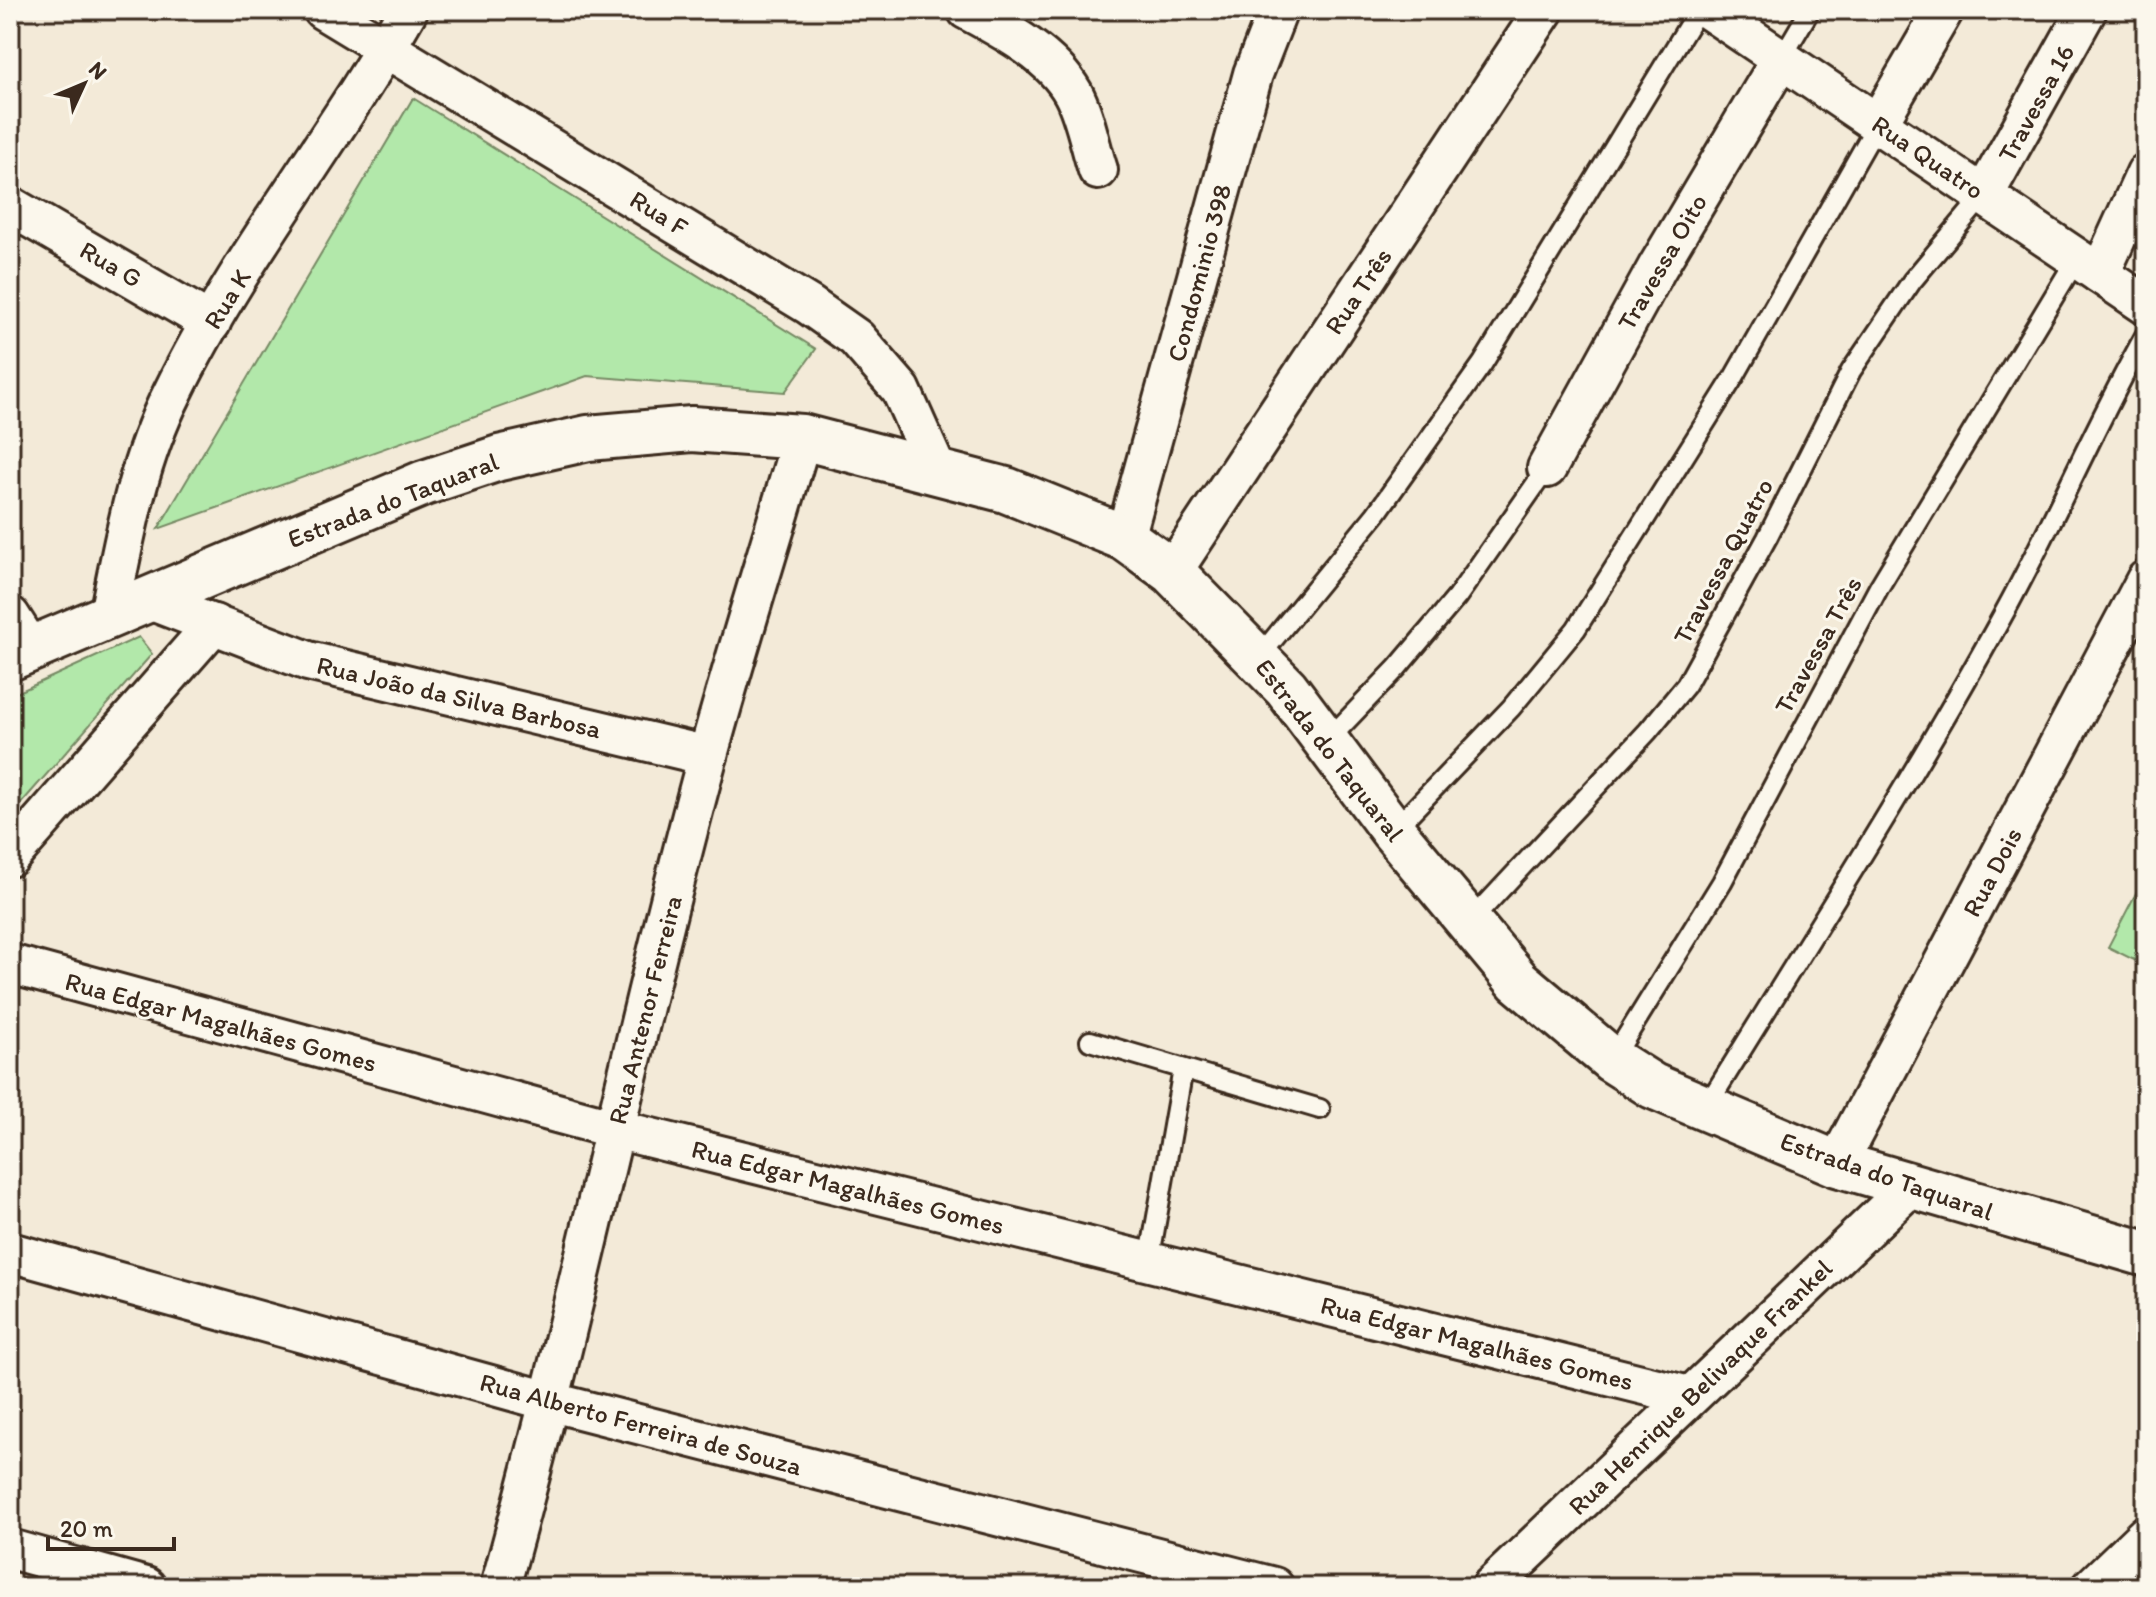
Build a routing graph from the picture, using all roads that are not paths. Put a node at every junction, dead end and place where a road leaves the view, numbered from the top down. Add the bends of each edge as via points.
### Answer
1 (323, 10) edge
2 (408, 10) edge
3 (967, 10) edge
4 (1278, 10) edge
5 (1544, 10) edge
6 (1698, 10) edge
7 (1709, 10) edge
8 (1810, 10) edge
9 (1944, 10) edge
10 (2087, 10) edge
11 (387, 46) junction
12 (1781, 59) junction
13 (1878, 123) junction
14 (1098, 170) dead end
15 (2146, 173) edge
16 (1984, 195) junction
17 (10, 206) edge
18 (2089, 266) junction
19 (2146, 305) edge
20 (211, 323) junction
21 (2146, 334) edge
22 (802, 437) junction
23 (1547, 468) joint
24 (938, 473) junction
25 (1125, 538) junction
26 (1172, 572) junction
27 (2146, 580) edge
28 (128, 607) junction
29 (214, 624) junction
30 (17, 641) edge
31 (1259, 657) junction
32 (1327, 741) junction
33 (708, 756) junction
34 (1393, 831) junction
35 (10, 857) edge
36 (1470, 922) junction
37 (10, 964) edge
38 (1090, 1041) dead end
39 (1612, 1060) junction
40 (1183, 1069) junction
41 (1320, 1109) dead end
42 (1705, 1109) junction
43 (615, 1129) junction
44 (1837, 1164) junction
45 (1910, 1187) junction
46 (10, 1252) edge
47 (2146, 1254) edge
48 (1149, 1262) junction
49 (1689, 1396) junction
50 (552, 1402) junction
51 (2146, 1535) edge
52 (10, 1549) edge
53 (146, 1587) edge
54 (500, 1587) edge
55 (1274, 1587) edge
56 (1491, 1587) edge
57 (2092, 1587) edge

1 - 11 street, Rua F
2 - 11 street, Rua K
3 - 14 street via 1047,63 1073,93
4 - 25 street, Condominio 398 via 1253,74
5 - 26 street, Rua Três
6 - 31 lane via 1475,375 1376,514
7 - 12 street, Rua Quatro
8 - 12 lane
9 - 13 street
10 - 16 street, Travessa 16
11 - 20 street, Rua K
11 - 24 street, Rua F via 856,338 901,390
12 - 13 street, Rua Quatro
12 - 23 street, Travessa Oito
13 - 16 street, Rua Quatro
13 - 34 lane via 1734,377 1576,629 1511,708
15 - 18 street
16 - 18 street, Rua Quatro
16 - 36 lane, Travessa Quatro via 1912,281 1851,371 1686,685
17 - 20 street, Rua G
18 - 19 street, Rua Quatro
18 - 39 lane, Travessa Três via 1879,587 1722,882
20 - 28 street, Rua K via 171,395 140,473
21 - 42 lane via 1940,729
22 - 24 street, Estrada do Taquaral
22 - 28 street, Estrada do Taquaral via 645,431 499,458 424,483
22 - 33 street, Rua Antenor Ferreira
23 - 32 lane via 1457,597
24 - 25 street, Estrada do Taquaral via 1006,490
25 - 26 street, Estrada do Taquaral
26 - 31 street, Estrada do Taquaral
27 - 44 street, Rua Dois
28 - 29 street, Rua João da Silva Barbosa
28 - 30 street, Estrada do Taquaral
29 - 33 street, Rua João da Silva Barbosa via 308,661
29 - 35 street
31 - 32 street, Estrada do Taquaral
32 - 34 street, Estrada do Taquaral
33 - 43 street, Rua Antenor Ferreira
34 - 36 street, Estrada do Taquaral
36 - 39 street, Estrada do Taquaral via 1518,981
37 - 43 street, Rua Edgar Magalhães Gomes
38 - 40 lane
39 - 42 street, Estrada do Taquaral
40 - 41 lane
40 - 48 lane
42 - 44 street, Estrada do Taquaral
43 - 48 street, Rua Edgar Magalhães Gomes
43 - 50 street, Rua Antenor Ferreira
44 - 45 street, Estrada do Taquaral
45 - 47 street, Estrada do Taquaral
45 - 49 street, Rua Henrique Belivaque Frankel
46 - 50 street, Rua Alberto Ferreira de Souza
48 - 49 street, Rua Edgar Magalhães Gomes
49 - 56 street, Rua Henrique Belivaque Frankel
50 - 54 street, Rua Antenor Ferreira
50 - 55 street, Rua Alberto Ferreira de Souza
51 - 57 street
52 - 53 street

